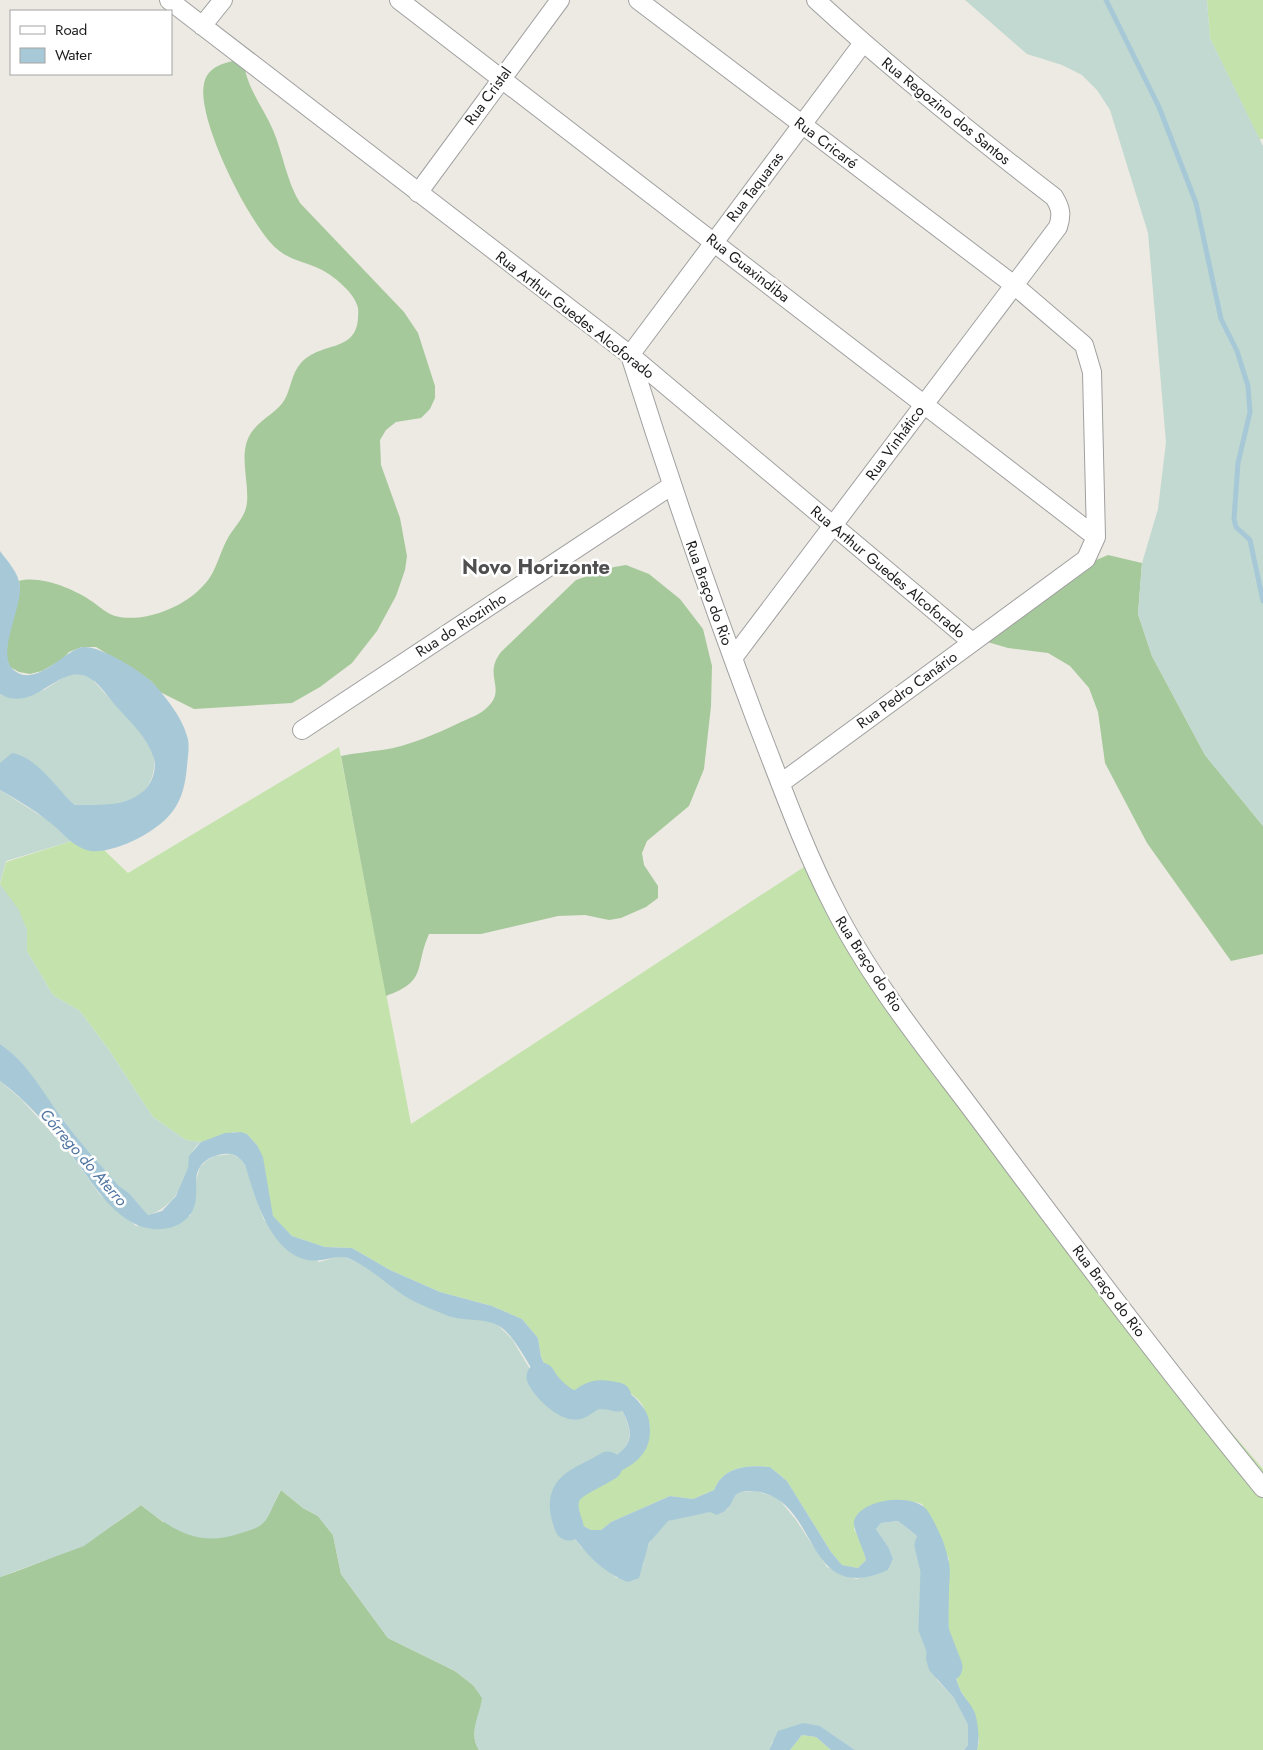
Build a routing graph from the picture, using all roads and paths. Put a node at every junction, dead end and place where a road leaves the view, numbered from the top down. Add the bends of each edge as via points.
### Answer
1 (169, 0) edge
2 (223, 0) edge
3 (399, 0) edge
4 (560, 0) edge
5 (638, 0) edge
6 (816, 0) edge
7 (202, 26) junction
8 (862, 43) junction
9 (501, 79) junction
10 (801, 124) junction
11 (418, 193) junction
12 (1058, 227) joint
13 (715, 241) junction
14 (1014, 285) junction
15 (630, 355) junction
16 (922, 405) junction
17 (671, 486) junction
18 (833, 527) junction
19 (1096, 537) junction
20 (972, 642) junction
21 (733, 658) junction
22 (302, 730) dead end
23 (781, 783) junction
24 (1263, 1488) edge

1 - 7 street, Rua Arthur Guedes Alcoforado
2 - 7 street
3 - 9 street, Rua Guaxindiba
4 - 9 street, Rua Cristal
5 - 10 street, Rua Cricaré
6 - 8 street, Rua Regozino dos Santos
7 - 11 street, Rua Arthur Guedes Alcoforado
8 - 10 street, Rua Taquaras
8 - 12 street, Rua Regozino dos Santos via 1054,197 1061,212
9 - 11 street, Rua Cristal
9 - 13 street, Rua Guaxindiba
10 - 13 street, Rua Taquaras
10 - 14 street, Rua Cricaré
11 - 15 street, Rua Arthur Guedes Alcoforado
12 - 14 street, Rua Vinhático
13 - 15 street, Rua Taquaras
13 - 16 street, Rua Guaxindiba
14 - 16 street, Rua Vinhático
14 - 19 street, Rua Cricaré via 1075,336 1088,351 1092,372
15 - 17 street, Rua Braço do Rio
15 - 18 street, Rua Arthur Guedes Alcoforado
16 - 18 street, Rua Vinhático
16 - 19 street, Rua Guaxindiba
17 - 21 street, Rua Braço do Rio
17 - 22 street, Rua do Riozinho
18 - 20 street, Rua Arthur Guedes Alcoforado
18 - 21 street, Rua Vinhático
19 - 20 street, Rua Pedro Canário via 1079,565
20 - 23 street, Rua Pedro Canário
21 - 23 street, Rua Braço do Rio
23 - 24 street, Rua Braço do Rio via 806,849 834,908 899,1012 1197,1407

